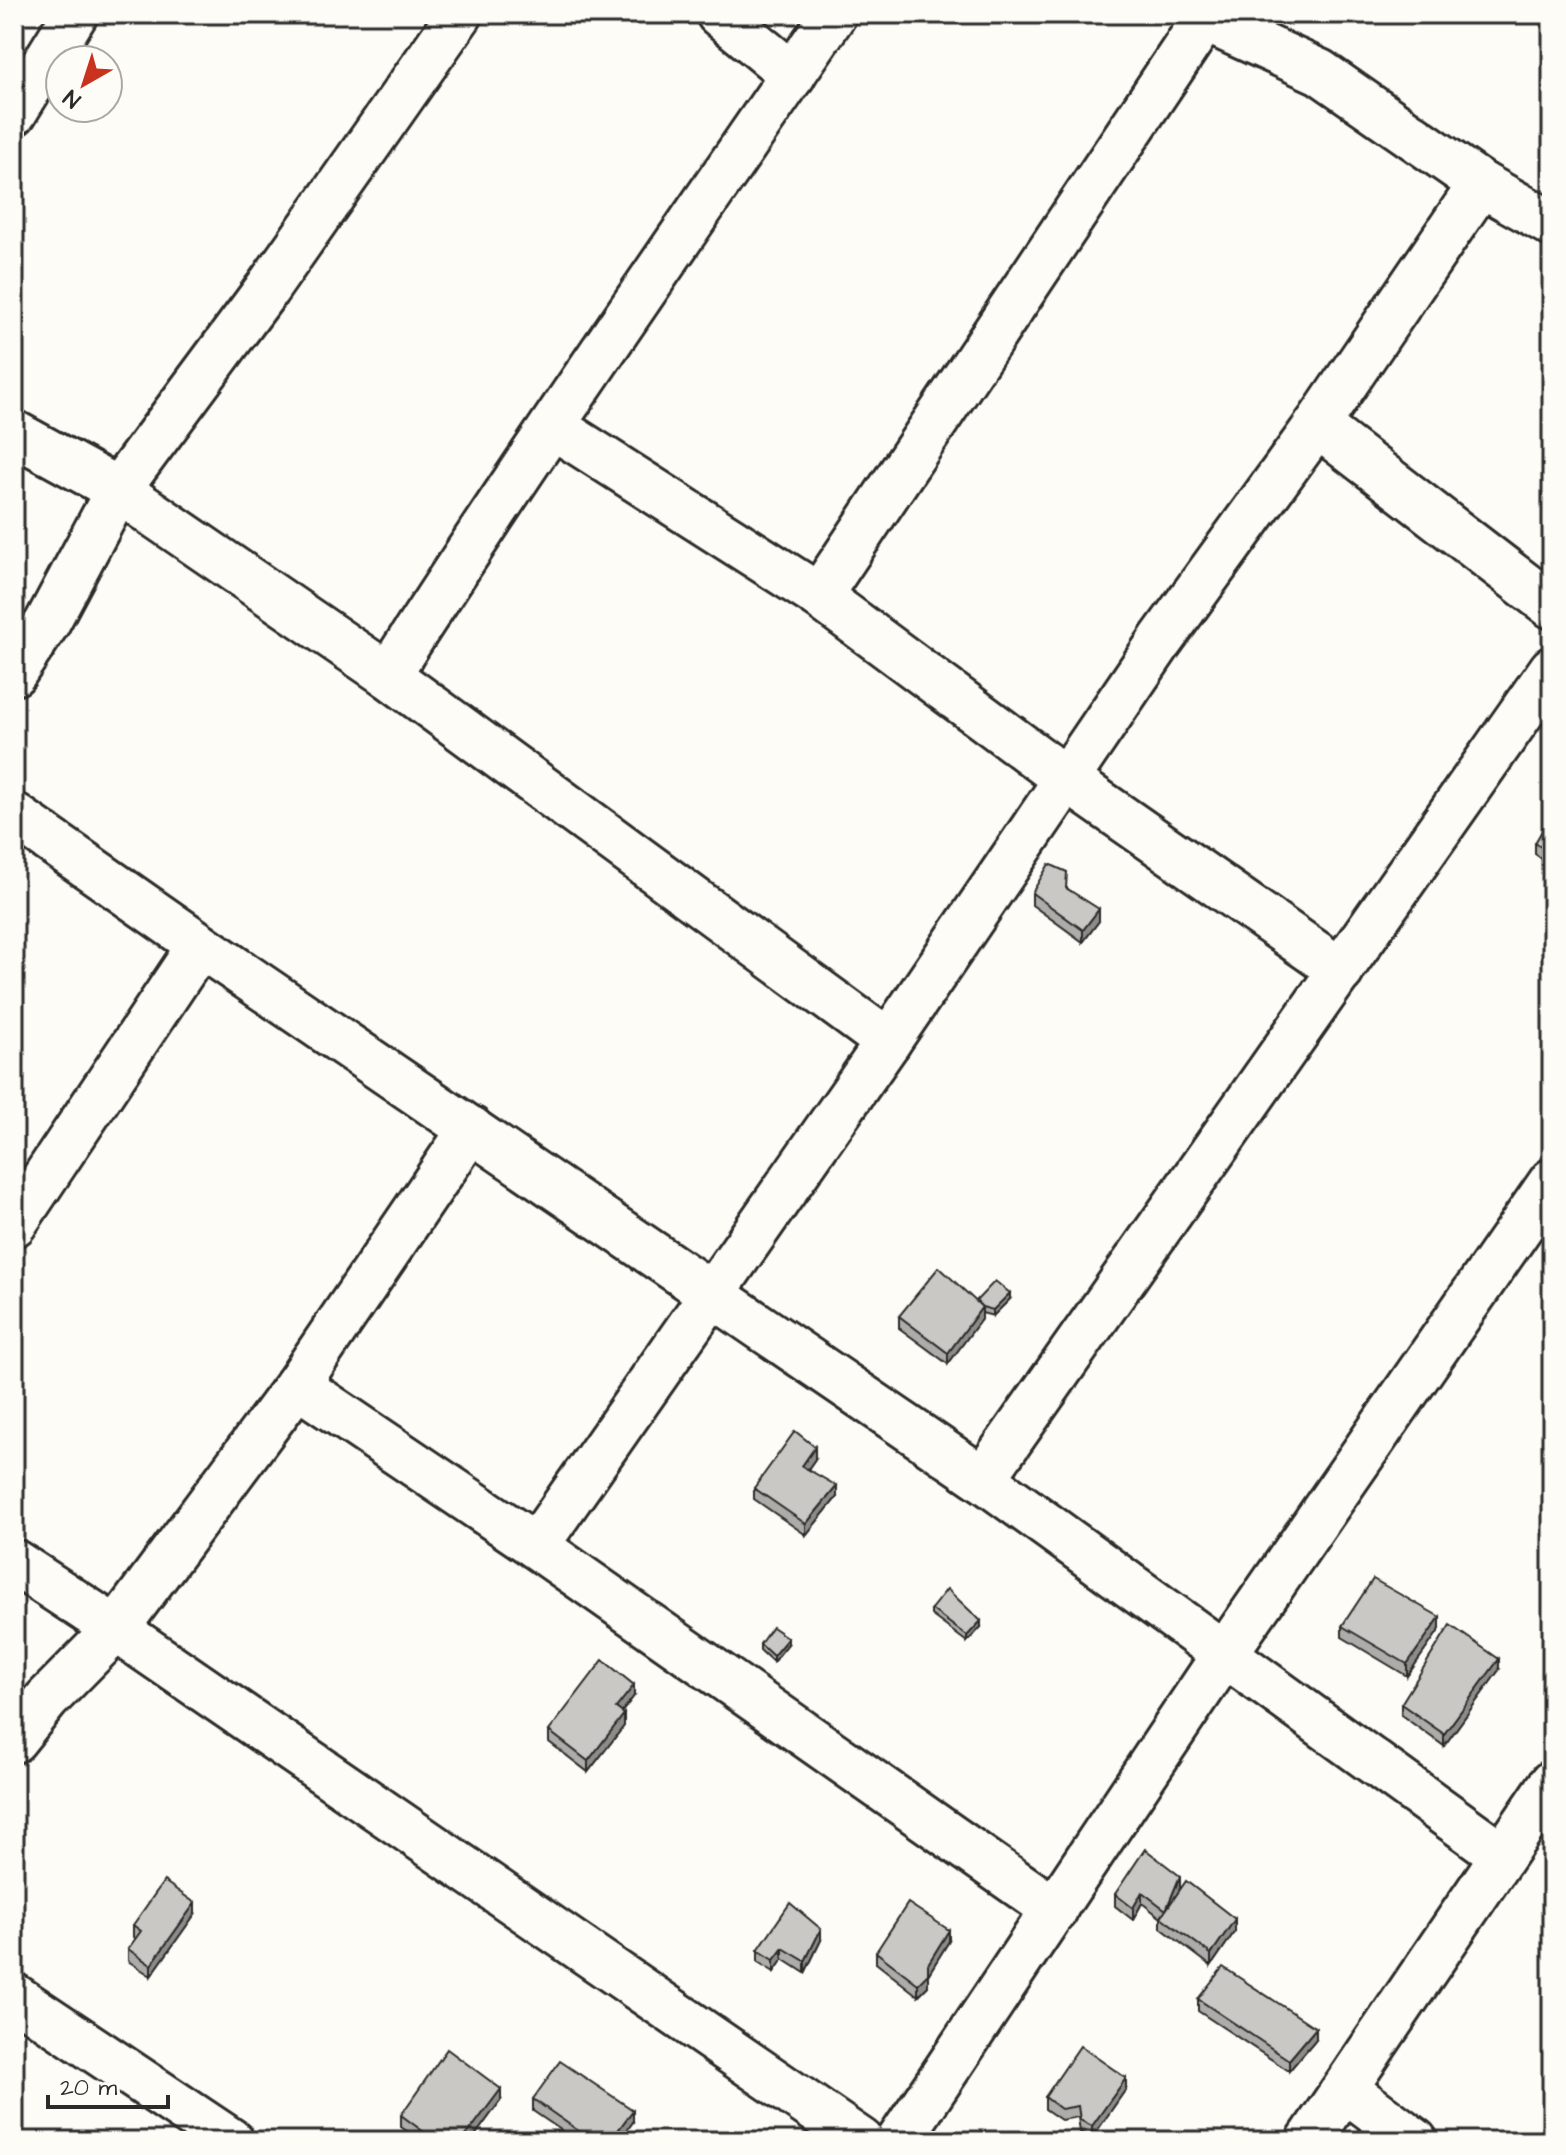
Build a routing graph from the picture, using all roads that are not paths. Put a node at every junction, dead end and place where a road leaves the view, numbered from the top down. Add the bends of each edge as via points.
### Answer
1 (75, 14) edge
2 (460, 14) edge
3 (719, 14) edge
4 (834, 14) edge
5 (1206, 17) edge
6 (793, 75) junction
7 (14, 113) edge
8 (1481, 184) junction
9 (1552, 224) edge
10 (1317, 425) junction
11 (554, 427) junction
12 (14, 433) edge
13 (118, 490) junction
14 (819, 596) junction
15 (1552, 606) edge
16 (1552, 669) edge
17 (14, 673) edge
18 (388, 675) junction
19 (1066, 779) junction
20 (14, 815) edge
21 (200, 945) junction
22 (1341, 971) junction
23 (888, 1042) junction
24 (471, 1129) junction
25 (1552, 1181) edge
26 (14, 1224) edge
27 (713, 1295) junction
28 (297, 1385) junction
29 (983, 1479) junction
30 (536, 1546) junction
31 (14, 1562) edge
32 (116, 1629) junction
33 (1224, 1655) junction
34 (14, 1740) edge
35 (1552, 1783) edge
36 (1502, 1855) junction
37 (1055, 1910) junction
38 (14, 1996) edge
39 (1345, 2089) junction
40 (231, 2141) edge
41 (861, 2141) edge
42 (899, 2141) edge
43 (1309, 2141) edge
44 (1415, 2141) edge

1 - 7 street
2 - 13 street
3 - 6 street
4 - 6 street
5 - 8 street via 1320,72
5 - 14 street
6 - 11 street
8 - 9 street
8 - 10 street
10 - 15 street
10 - 19 street
11 - 14 street
11 - 18 street via 492,512
12 - 13 street
13 - 17 street
13 - 18 street
14 - 19 street
16 - 22 street
18 - 23 street
19 - 22 street
19 - 23 street
20 - 21 street
21 - 24 street
21 - 26 street
22 - 29 street
23 - 27 street
24 - 27 street
24 - 28 street
25 - 33 street
27 - 29 street
27 - 30 street
28 - 30 street
28 - 32 street
29 - 33 street
30 - 37 street
31 - 32 street
32 - 34 street
32 - 41 street
33 - 36 street
33 - 37 street
35 - 36 street
36 - 39 street
37 - 42 street
38 - 40 street
39 - 43 street
39 - 44 street

